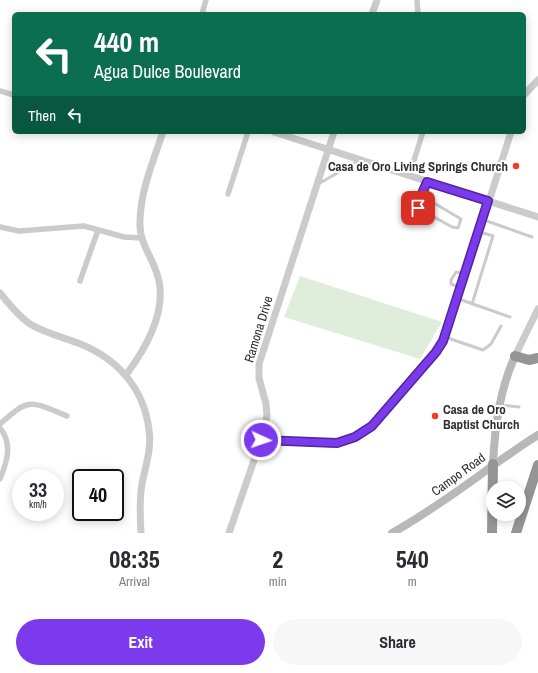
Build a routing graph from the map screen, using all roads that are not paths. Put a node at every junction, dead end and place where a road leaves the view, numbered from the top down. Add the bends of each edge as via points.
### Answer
1 (206, 0) edge
2 (377, 0) edge
3 (417, 0) edge
4 (203, 12) edge
5 (373, 12) edge
6 (418, 12) edge
7 (538, 80) edge
8 (0, 91) edge
9 (526, 93) edge
10 (12, 94) edge
11 (162, 134) edge
12 (247, 134) edge
13 (280, 134) edge
14 (333, 134) edge
15 (423, 134) edge
16 (509, 134) edge
17 (328, 149) junction
18 (359, 160) junction
19 (409, 176) junction
20 (427, 182) junction
21 (316, 185) junction
22 (228, 194) dead end
23 (422, 196) junction
24 (488, 201) junction
25 (537, 216) edge
26 (482, 219) junction
27 (0, 226) edge
28 (98, 230) junction
29 (478, 231) junction
30 (532, 237) dead end
31 (141, 238) junction
32 (465, 274) junction
33 (80, 281) dead end
34 (461, 288) junction
35 (0, 293) edge
36 (457, 299) junction
37 (472, 304) junction
38 (538, 309) edge
39 (510, 317) dead end
40 (501, 326) dead end
41 (445, 337) junction
42 (514, 356) junction
43 (538, 358) edge
44 (126, 375) junction
45 (498, 405) junction
46 (519, 407) dead end
47 (67, 416) dead end
48 (0, 424) edge
49 (0, 428) edge
50 (538, 435) edge
51 (261, 440) junction
52 (493, 464) junction
53 (538, 465) edge
54 (0, 479) edge
55 (141, 533) edge
56 (229, 533) edge
57 (392, 533) edge
58 (492, 533) edge
59 (516, 533) edge

1 - 4 street
2 - 5 street
3 - 6 street
7 - 9 street
8 - 10 street
11 - 31 street via 140,205
12 - 22 street
13 - 17 street
14 - 17 street, Ramona Drive
15 - 19 street
16 - 24 street
17 - 18 street
17 - 21 street, Ramona Drive
18 - 19 street
18 - 21 lane
19 - 20 street
20 - 23 lane
20 - 24 street
21 - 51 street, Ramona Drive via 259,364 259,378 267,410 266,426
23 - 23 lane via 418,208 452,227 460,226 461,219
24 - 25 street
24 - 26 street
26 - 29 street
26 - 30 lane
27 - 28 street via 19,231 84,226
28 - 31 street via 124,237
28 - 33 street
29 - 32 street
29 - 37 lane via 493,236
31 - 44 street via 157,273 159,306 147,344
32 - 34 street
32 - 34 lane via 456,272 451,280 451,284
34 - 36 street
35 - 44 street via 29,323 92,349 114,362
36 - 37 lane
36 - 41 street
37 - 39 lane
38 - 42 street
40 - 41 lane via 491,344 483,350
41 - 51 street via 436,352 376,421 361,434 343,442 330,444
42 - 43 highway via 529,360
42 - 45 main road
44 - 55 street via 138,396 150,430 140,494
45 - 46 lane
45 - 52 main road via 494,428
47 - 48 street via 41,405 29,404 18,407
49 - 54 street via 7,440 8,453
50 - 52 main road, Campo Road
51 - 56 street, Ramona Drive
52 - 57 main road, Campo Road
52 - 58 highway
53 - 59 highway

